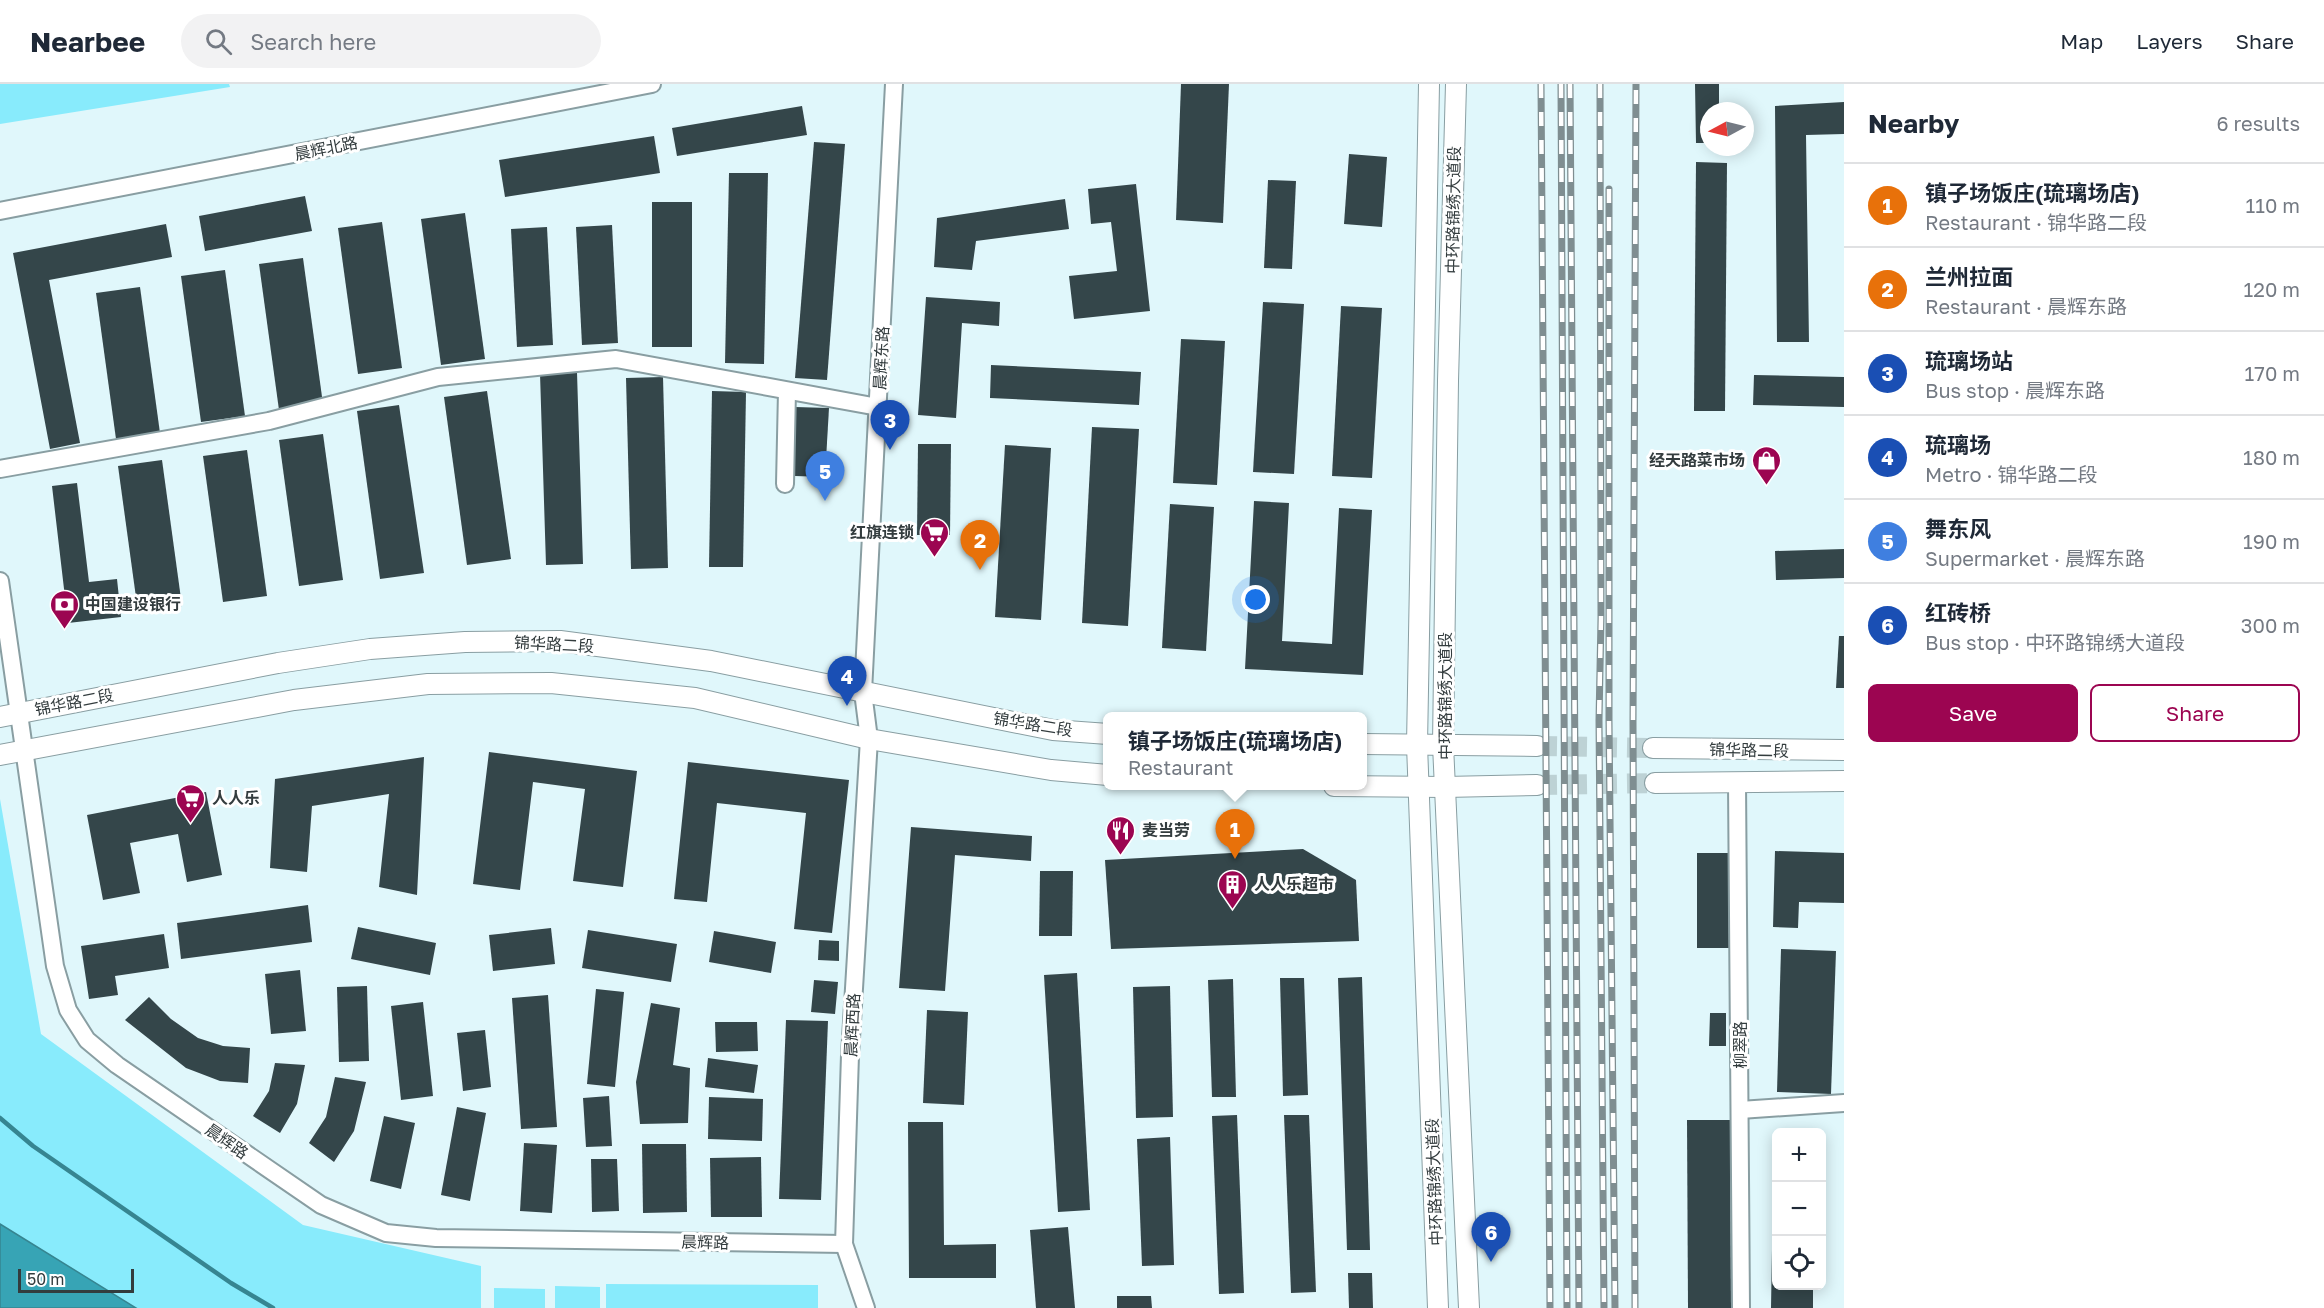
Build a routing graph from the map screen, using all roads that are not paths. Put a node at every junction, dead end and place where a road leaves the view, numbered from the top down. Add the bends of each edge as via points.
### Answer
1 (652, 84) edge
2 (894, 84) edge
3 (1429, 84) edge
4 (1456, 84) edge
5 (0, 211) edge
6 (787, 391) junction
7 (878, 407) junction
8 (0, 469) edge
9 (786, 484) dead end
10 (0, 581) edge
11 (863, 692) junction
12 (9, 715) edge
13 (1103, 734) edge
14 (869, 739) junction
15 (1367, 744) edge
16 (1417, 745) junction
17 (1443, 745) junction
18 (1537, 746) tunnel mouth
19 (1653, 748) tunnel mouth
20 (23, 750) junction
21 (1844, 750) edge
22 (0, 755) edge
23 (1103, 775) edge
24 (1844, 781) edge
25 (1737, 782) junction
26 (1655, 783) tunnel mouth
27 (1537, 785) tunnel mouth
28 (1367, 786) edge
29 (1419, 787) junction
30 (1444, 787) junction
31 (1844, 1103) edge
32 (1740, 1110) junction
33 (844, 1244) junction
34 (866, 1308) edge
35 (1438, 1308) edge
36 (1468, 1308) edge
37 (1741, 1308) edge

1 - 5 street, 晨辉北路
2 - 7 street, 晨辉东路
3 - 16 main road, 中环路锦绣大道段
4 - 17 main road, 中环路锦绣大道段
6 - 7 street
6 - 8 street via 616,359 438,377 269,421
6 - 9 street
7 - 11 street, 晨辉东路
10 - 12 street, 晨辉路
11 - 12 main road, 锦华路二段 via 711,661 560,641 465,642 370,649 278,663
11 - 13 main road, 锦华路二段 via 1053,730
11 - 14 street, 晨辉东路
12 - 20 street, 晨辉路
14 - 20 main road via 695,698 551,682 428,684 294,700
14 - 23 main road via 1051,770
14 - 33 street, 晨辉西路 via 850,1055
15 - 16 main road
16 - 17 main road
16 - 29 main road, 中环路锦绣大道段
17 - 18 main road
17 - 30 main road, 中环路锦绣大道段
19 - 21 main road, 锦华路二段
20 - 22 main road
20 - 33 street, 晨辉路 via 55,966 68,1010 87,1040 117,1065 321,1205 386,1233 426,1237
24 - 25 main road, 锦华路二段
25 - 26 main road, 锦华路二段
25 - 32 street, 柳翠路
27 - 30 main road
28 - 29 main road
29 - 30 main road
29 - 35 main road, 中环路锦绣大道段
30 - 36 main road, 中环路锦绣大道段
31 - 32 street
32 - 37 street, 柳翠路
33 - 34 street, 晨辉西路

